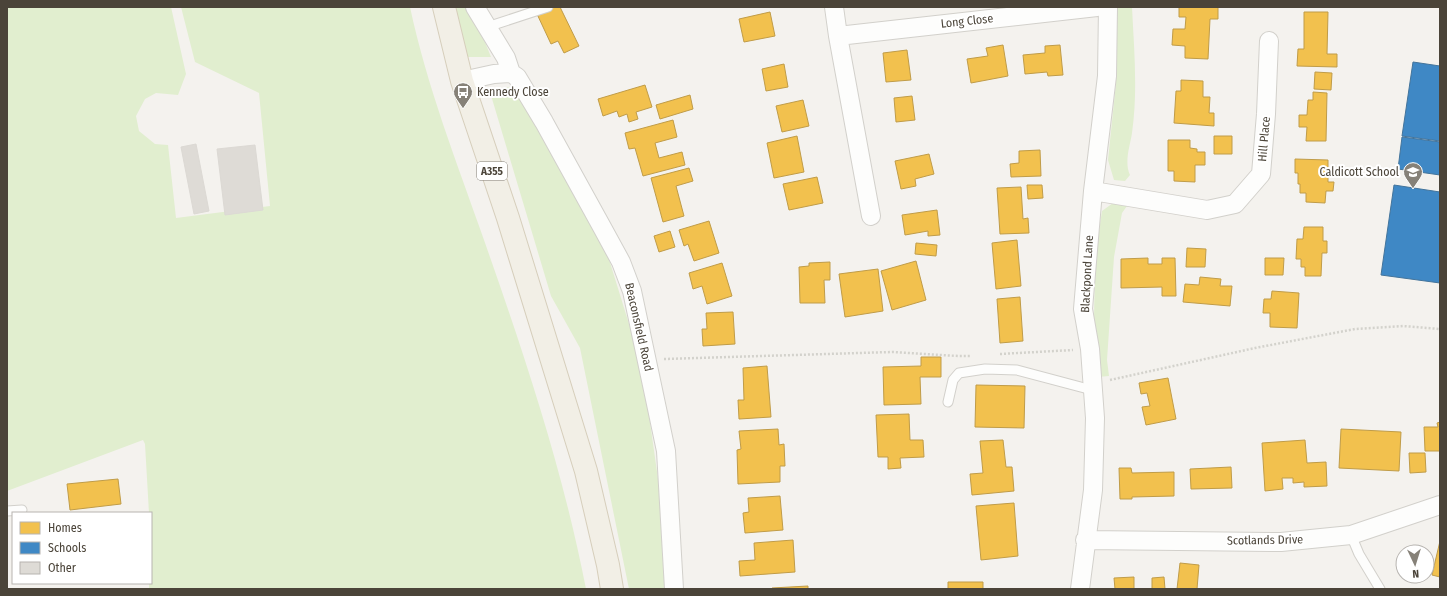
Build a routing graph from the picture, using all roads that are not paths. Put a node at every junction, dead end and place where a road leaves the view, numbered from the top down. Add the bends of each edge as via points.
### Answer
1 (444, 7) edge
2 (475, 7) edge
3 (548, 7) edge
4 (834, 7) edge
5 (1096, 7) edge
6 (1108, 7) edge
7 (487, 27) junction
8 (838, 36) junction
9 (1269, 41) dead end
10 (511, 73) junction
11 (462, 81) junction
12 (1093, 191) junction
13 (871, 216) dead end
14 (1092, 387) junction
15 (948, 402) dead end
16 (1440, 505) edge
17 (22, 510) dead end
18 (7, 511) edge
19 (1351, 535) junction
20 (1085, 540) junction
21 (612, 589) edge
22 (674, 589) edge
23 (1080, 589) edge
24 (1380, 589) edge

1 - 11 main road, A355
2 - 7 street, Beaconsfield Road
3 - 7 lane
4 - 8 street
5 - 8 street, Long Close
6 - 12 street, Blackpond Lane via 1107,76
7 - 10 street, Beaconsfield Road via 506,58
8 - 13 street
9 - 12 street, Hill Place via 1261,174 1236,204 1207,210
10 - 11 street
10 - 22 street, Beaconsfield Road via 517,77 540,116 621,262 632,291 666,451
11 - 21 main road, A355 via 510,225 586,471
12 - 14 street, Blackpond Lane via 1083,309 1090,350
14 - 15 lane via 1016,370 985,369 959,373 953,380
14 - 20 street, Blackpond Lane via 1095,418 1093,490
16 - 19 street, Scotlands Drive
17 - 18 lane
19 - 20 street, Scotlands Drive via 1281,542
19 - 24 lane
20 - 23 street, Blackpond Lane

